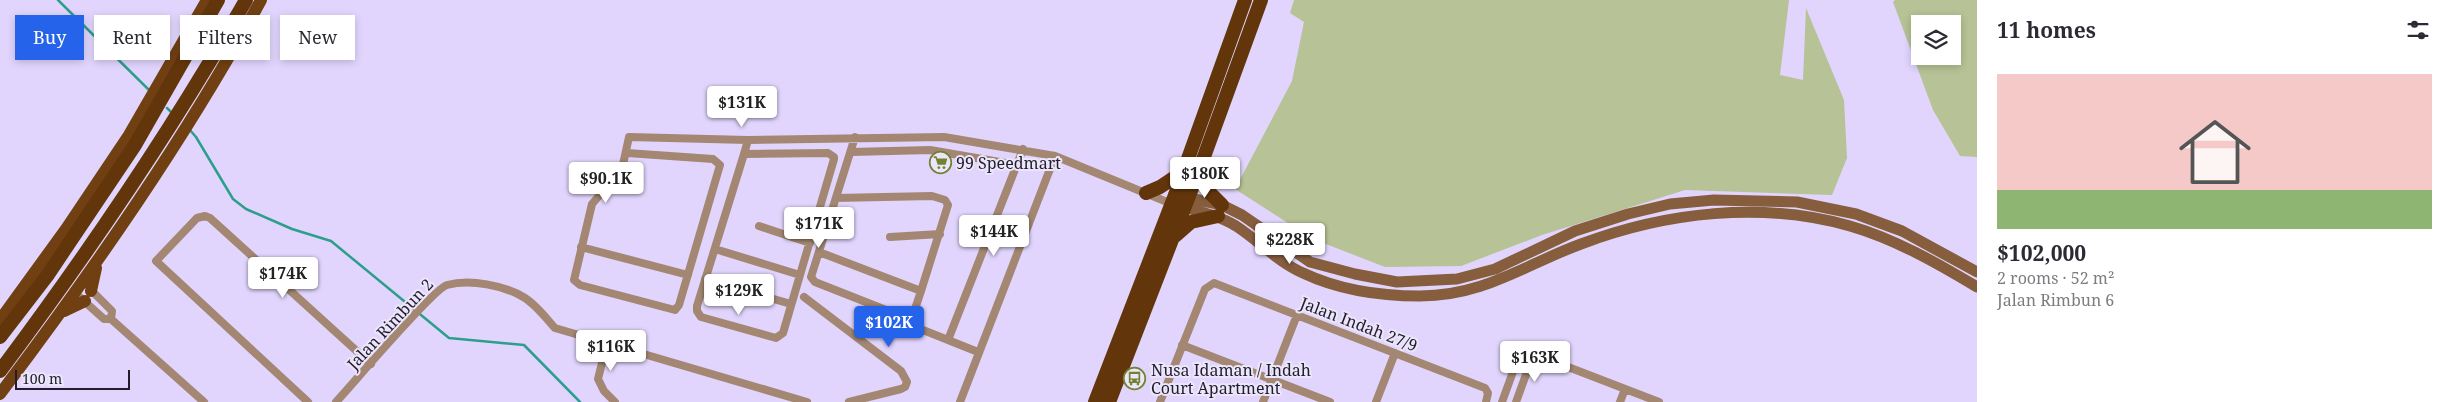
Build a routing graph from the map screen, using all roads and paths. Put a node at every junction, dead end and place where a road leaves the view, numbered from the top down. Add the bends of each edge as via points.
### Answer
1 (207, 0) edge
2 (218, 0) edge
3 (246, 0) edge
4 (261, 0) edge
5 (1245, 0) edge
6 (1261, 0) edge
7 (855, 137) junction
8 (748, 140) junction
9 (1023, 149) junction
10 (851, 152) junction
11 (627, 153) junction
12 (744, 154) junction
13 (1055, 156) junction
14 (1017, 165) junction
15 (1201, 165) junction
16 (1184, 171) junction
17 (1146, 193) junction
18 (836, 198) junction
19 (1176, 200) junction
20 (1220, 211) junction
21 (759, 226) dead end
22 (66, 229) junction
23 (940, 234) junction
24 (890, 237) dead end
25 (1171, 240) junction
26 (810, 243) junction
27 (581, 247) junction
28 (714, 249) junction
29 (819, 252) junction
30 (105, 253) junction
31 (42, 262) junction
32 (1977, 272) edge
33 (688, 275) junction
34 (800, 275) junction
35 (705, 279) junction
36 (1977, 287) edge
37 (921, 291) junction
38 (86, 294) junction
39 (804, 297) dead end
40 (13, 303) junction
41 (791, 304) junction
42 (1296, 315) junction
43 (111, 319) junction
44 (0, 320) edge
45 (918, 328) dead end
46 (48, 329) junction
47 (0, 337) edge
48 (948, 340) junction
49 (606, 343) junction
50 (1182, 346) junction
51 (978, 352) junction
52 (1396, 353) junction
53 (1518, 358) dead end
54 (371, 364) junction
55 (0, 371) edge
56 (1272, 380) junction
57 (1625, 389) junction
58 (0, 394) edge
59 (204, 402) edge
60 (308, 402) edge
61 (336, 402) edge
62 (615, 402) edge
63 (807, 402) edge
64 (849, 402) edge
65 (960, 402) edge
66 (1095, 402) edge
67 (1109, 402) edge
68 (1160, 402) edge
69 (1263, 402) edge
70 (1330, 402) edge
71 (1376, 402) edge
72 (1486, 402) edge
73 (1502, 402) edge
74 (1516, 402) edge
75 (1620, 402) edge
76 (1659, 402) edge

1 - 22 main road via 129,134
2 - 47 highway via 135,145 47,276
3 - 55 highway via 153,155
4 - 30 main road via 164,164
5 - 16 highway
6 - 15 highway
7 - 8 street
7 - 9 street via 944,136
7 - 10 street
8 - 11 street via 629,137
8 - 12 street
9 - 13 street
9 - 14 street
10 - 14 street via 930,150
10 - 18 street
11 - 27 street via 622,168 592,204
11 - 33 street via 712,159 719,163
12 - 26 street via 834,156
12 - 28 street
13 - 17 street
13 - 51 street
14 - 48 street
15 - 19 highway
15 - 20 highway via 1209,192
16 - 17 highway
16 - 19 highway
17 - 19 street
18 - 23 street via 940,197 948,205
18 - 29 street
19 - 20 main road
19 - 25 highway
19 - 66 highway
20 - 25 highway via 1191,222
20 - 32 main road via 1242,215 1310,262 1397,282 1457,278 1495,269 1575,232 1628,214 1670,204 1714,200 1797,202 1856,214 1902,231
20 - 36 main road via 1277,258 1302,273 1374,293 1420,296 1459,292 1498,282 1579,245 1633,226 1713,213 1796,215 1852,227 1900,244
21 - 26 street
22 - 30 main road via 66,243 74,251 88,256
22 - 31 main road
23 - 24 street
23 - 37 street
25 - 67 highway
26 - 34 street
27 - 33 street
27 - 33 street via 574,274 576,283 673,310 679,306
28 - 34 street
28 - 35 street
29 - 37 street
29 - 37 street via 811,277 813,280 909,319
30 - 38 main road via 97,264
31 - 38 main road
31 - 40 main road
34 - 41 street
35 - 41 street
35 - 41 street via 697,306 699,314 762,334 776,338 781,335
38 - 43 street via 104,319
38 - 43 street via 112,312
38 - 46 main road via 60,314
39 - 64 street via 906,377 905,386
40 - 44 main road
40 - 46 main road via 22,299 36,303 44,311
42 - 50 street, Jalan Indah 27/9 via 1220,285 1209,285
42 - 52 street, Jalan Indah 27/9
42 - 56 street
43 - 59 street
45 - 48 street
46 - 58 main road
48 - 51 street
49 - 54 street, Jalan Rimbun 2 via 555,328 525,298 506,290 476,283 445,285
49 - 62 street via 598,379
49 - 63 street, Jalan Rimbun 2
50 - 56 street
50 - 68 street
51 - 65 street
52 - 71 street
52 - 72 street, Jalan Indah 27/9 via 1485,388 1488,393
53 - 73 street
54 - 60 street via 210,218 201,216 156,261
54 - 61 street, Jalan Rimbun 2
56 - 69 street
56 - 70 street
57 - 74 street via 1534,355
57 - 75 street
57 - 76 street

